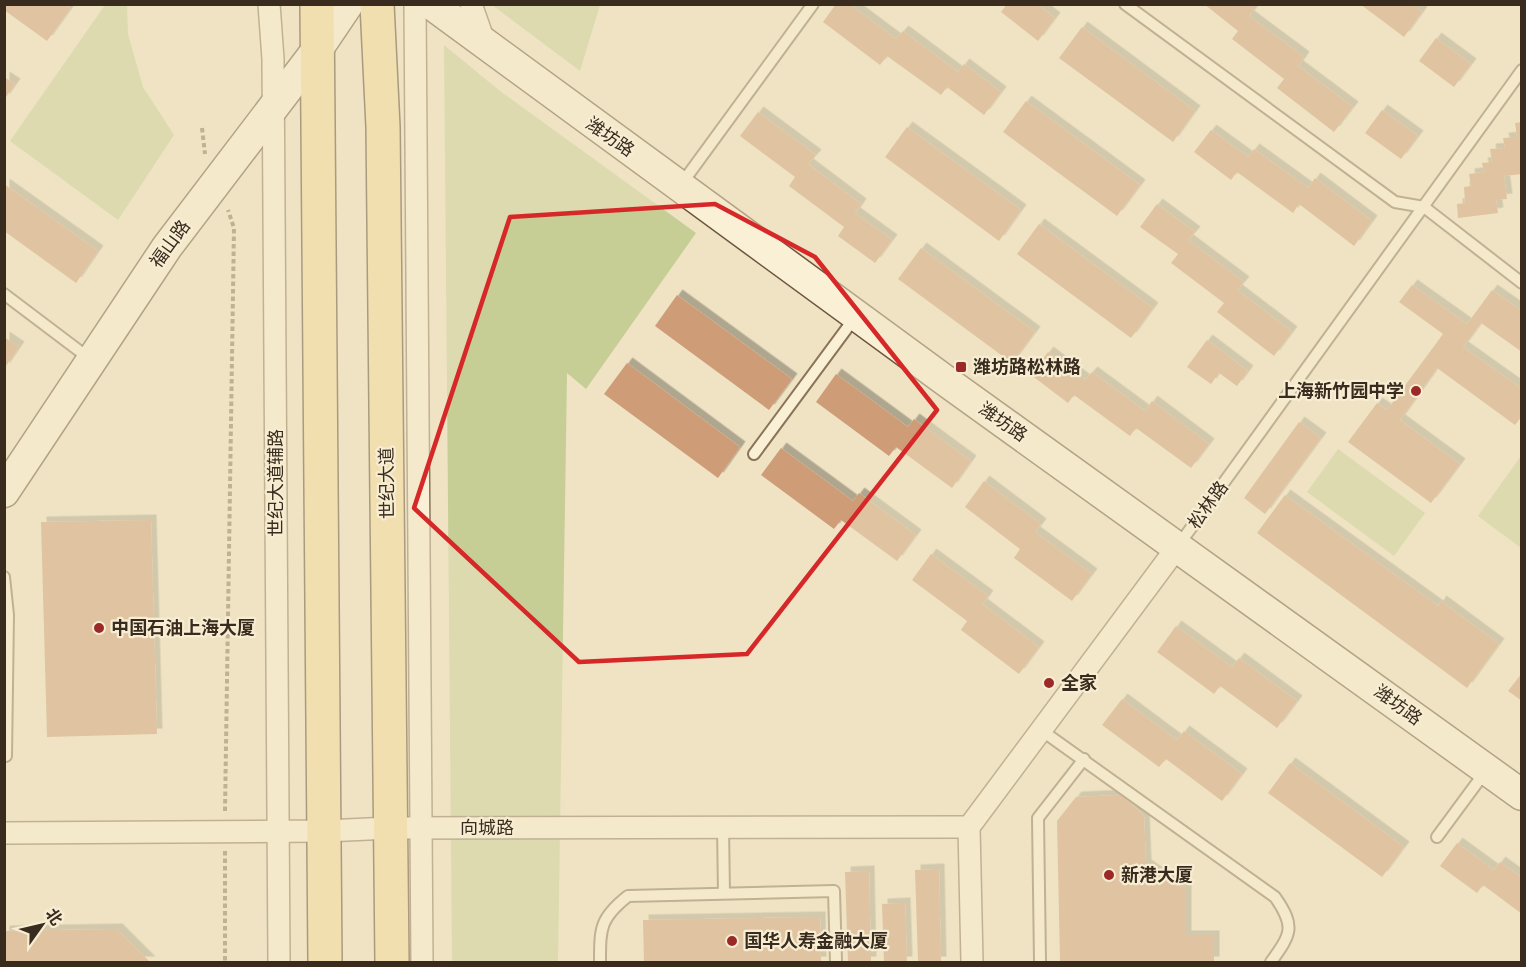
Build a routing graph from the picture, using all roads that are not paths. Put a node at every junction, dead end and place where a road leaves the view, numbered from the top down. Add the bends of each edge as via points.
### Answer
1 (269, 4) edge
2 (317, 4) edge
3 (348, 4) edge
4 (377, 4) edge
5 (415, 4) edge
6 (431, 4) edge
7 (471, 4) edge
8 (813, 4) edge
9 (1125, 4) edge
10 (487, 47) junction
11 (317, 50) junction
12 (1521, 70) edge
13 (273, 106) junction
14 (680, 186) junction
15 (1424, 207) junction
16 (1521, 283) edge
17 (4, 294) edge
18 (856, 315) junction
19 (92, 360) junction
20 (754, 454) dead end
21 (4, 492) edge
22 (1178, 546) junction
23 (4, 577) edge
24 (1041, 730) junction
25 (6, 756) edge
26 (1084, 759) junction
27 (1487, 769) junction
28 (1521, 795) edge
29 (969, 827) junction
30 (406, 828) junction
31 (723, 828) junction
32 (325, 831) junction
33 (278, 832) junction
34 (4, 833) edge
35 (1437, 837) dead end
36 (724, 893) junction
37 (279, 963) edge
38 (325, 963) edge
39 (392, 963) edge
40 (422, 963) edge
41 (600, 963) edge
42 (836, 963) edge
43 (972, 963) edge
44 (1040, 963) edge
45 (1271, 963) edge

1 - 13 street, 世纪大道辅路
2 - 11 main road
3 - 11 street, 福山路
4 - 30 main road, 世纪大道
5 - 30 street
6 - 10 street, 潍坊路
7 - 10 street
8 - 14 lane
9 - 15 lane via 1395,202
10 - 14 street, 潍坊路
11 - 13 street, 福山路
11 - 32 main road
12 - 15 lane, 松林路
13 - 19 street, 福山路 via 167,247
13 - 33 street, 世纪大道辅路
14 - 18 street, 潍坊路
15 - 16 lane
15 - 22 lane, 松林路
17 - 19 lane
18 - 20 lane
18 - 22 street, 潍坊路
19 - 21 street, 福山路
22 - 24 street, 松林路
22 - 27 street, 潍坊路
23 - 25 lane via 8,615
24 - 26 lane
24 - 29 street, 松林路
26 - 44 lane via 1038,818
26 - 45 lane via 1275,897 1288,916 1289,937
27 - 28 street, 潍坊路
27 - 35 lane
29 - 31 street, 向城路
29 - 43 street
30 - 31 street, 向城路
30 - 32 street, 向城路
30 - 39 main road, 世纪大道
30 - 40 street
31 - 36 lane
32 - 33 street, 向城路
32 - 38 main road
33 - 34 street, 向城路
33 - 37 street, 世纪大道辅路
36 - 41 lane via 628,896 610,911 600,930
36 - 42 lane via 834,891

